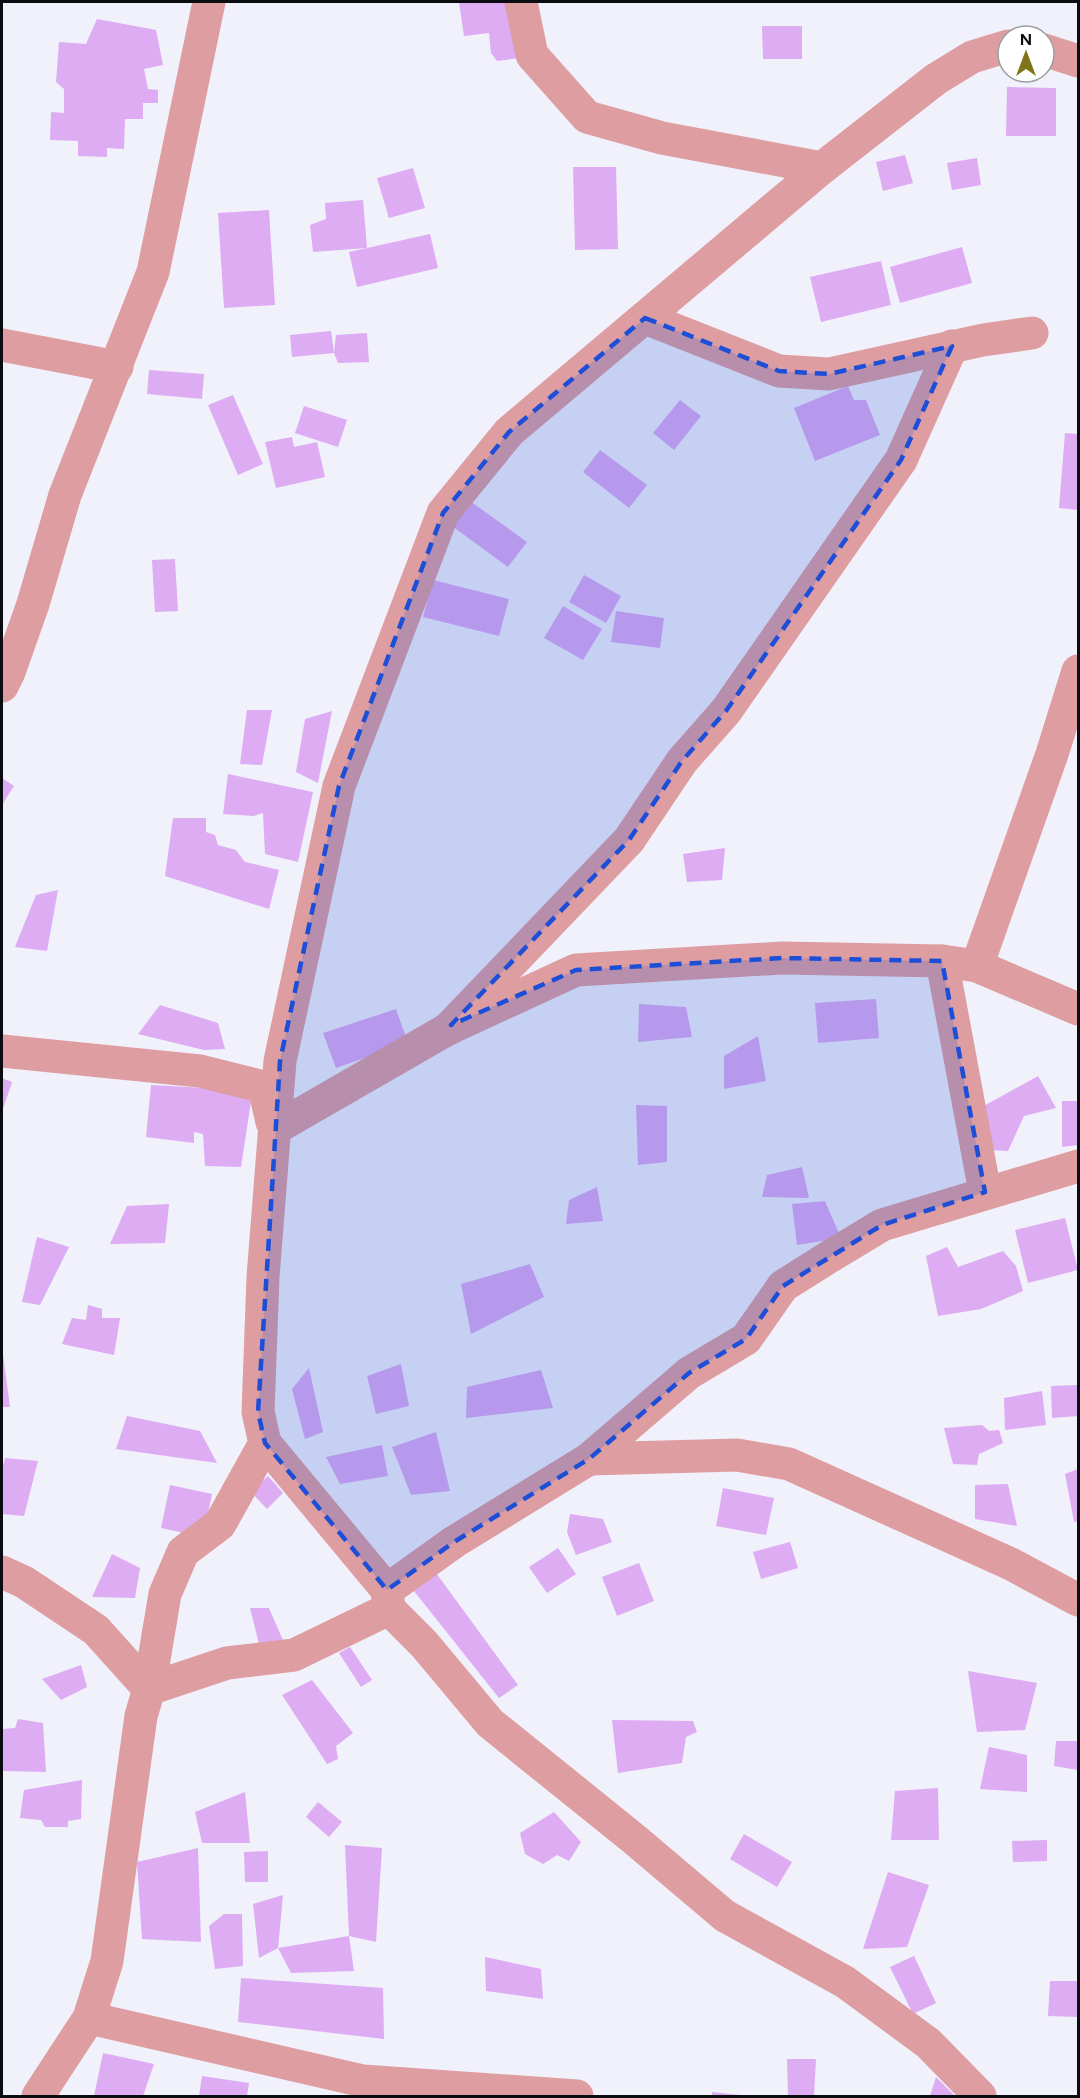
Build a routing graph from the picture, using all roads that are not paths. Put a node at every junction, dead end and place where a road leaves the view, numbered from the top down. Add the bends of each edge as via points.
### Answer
1 (208, 2) edge
2 (521, 2) edge
3 (996, 50) edge
4 (1056, 54) edge
5 (1078, 61) edge
6 (822, 168) junction
7 (645, 318) junction
8 (1032, 333) dead end
9 (2, 345) edge
10 (952, 346) junction
11 (117, 367) junction
12 (1078, 671) edge
13 (2, 686) edge
14 (1065, 754) edge
15 (942, 961) junction
16 (978, 966) junction
17 (1078, 1009) edge
18 (448, 1029) junction
19 (2, 1051) edge
20 (274, 1128) junction
21 (1078, 1166) edge
22 (985, 1192) junction
23 (265, 1443) junction
24 (589, 1459) junction
25 (2, 1572) edge
26 (388, 1600) junction
27 (1078, 1600) edge
28 (149, 1689) junction
29 (88, 2018) junction
30 (38, 2097) edge
31 (577, 2097) edge
32 (980, 2097) edge

1 - 11 street via 153,272
2 - 6 street via 532,55 586,117 662,138
3 - 6 street via 972,57 936,80
4 - 5 street
6 - 7 street
7 - 10 street via 779,371 829,374
7 - 20 street via 509,432 443,513 339,786 280,1061
8 - 10 street
9 - 11 street
10 - 18 street via 902,460 726,711 682,761 629,840
11 - 13 street via 65,495 33,604
12 - 14 street
14 - 16 street
15 - 16 street
15 - 18 street via 782,958 576,970
15 - 22 street
16 - 17 street
18 - 20 street
19 - 20 street via 128,1061 200,1071 264,1087
20 - 23 street via 258,1401
21 - 22 street
22 - 24 street via 882,1225 783,1286 746,1339 689,1373
23 - 26 street
23 - 28 street via 220,1524 183,1552 165,1594
24 - 26 street via 454,1542
24 - 27 street via 737,1455 789,1464 1011,1564
25 - 28 street via 24,1582 96,1630
26 - 28 street via 294,1655 226,1663
26 - 32 street via 490,1723 724,1916 844,1982 928,2043
28 - 29 street via 141,1716 106,1961
29 - 30 street
29 - 31 street via 363,2081

